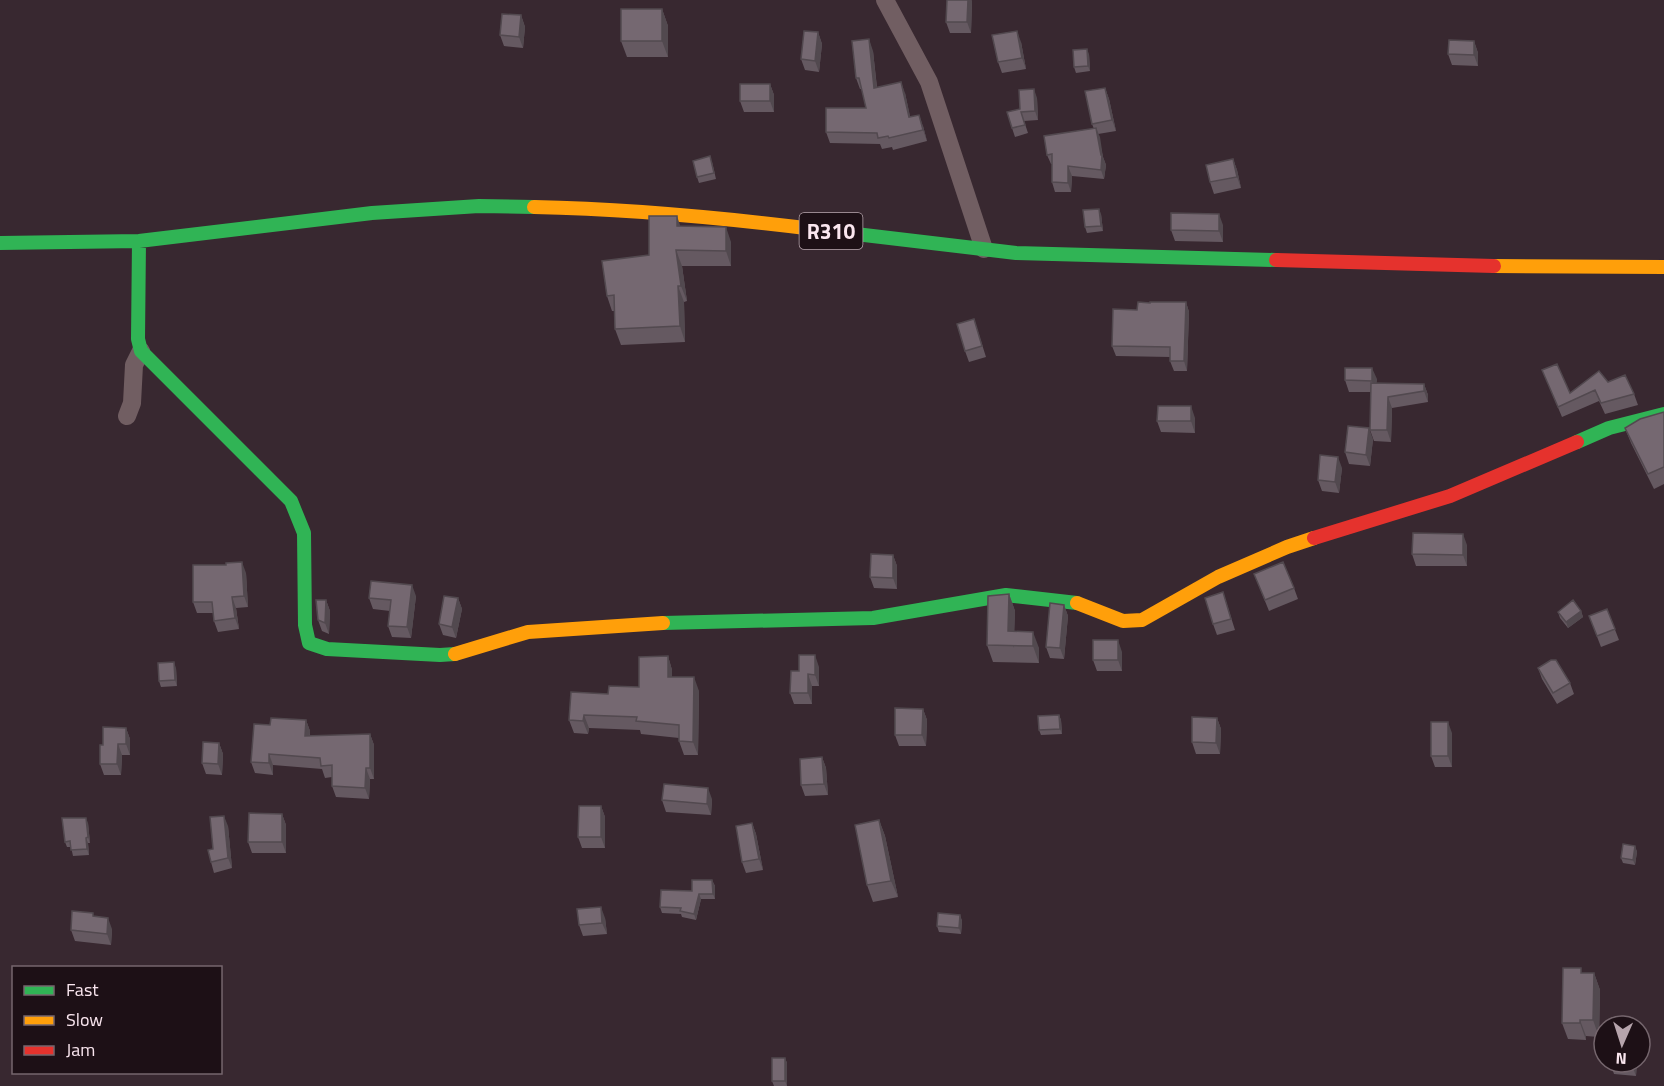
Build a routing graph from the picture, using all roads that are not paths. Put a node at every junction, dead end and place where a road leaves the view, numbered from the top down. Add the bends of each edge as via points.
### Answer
1 (885, 0) edge
2 (139, 241) junction
3 (0, 243) edge
4 (984, 249) junction
5 (1664, 267) edge
6 (141, 351) junction
7 (1664, 414) edge
8 (127, 416) dead end

1 - 4 street via 929,82
2 - 3 street, R310
2 - 4 street, R310 via 372,213 479,206 621,210 735,219
2 - 6 street
4 - 5 street, R310 via 1414,264
6 - 7 street via 291,501 304,533 305,625 309,643 327,649 440,655 462,653 528,632 683,621 873,618 1006,595 1071,602 1123,621 1142,620 1218,577 1287,547 1450,496 1609,428
6 - 8 street via 134,365 132,402

